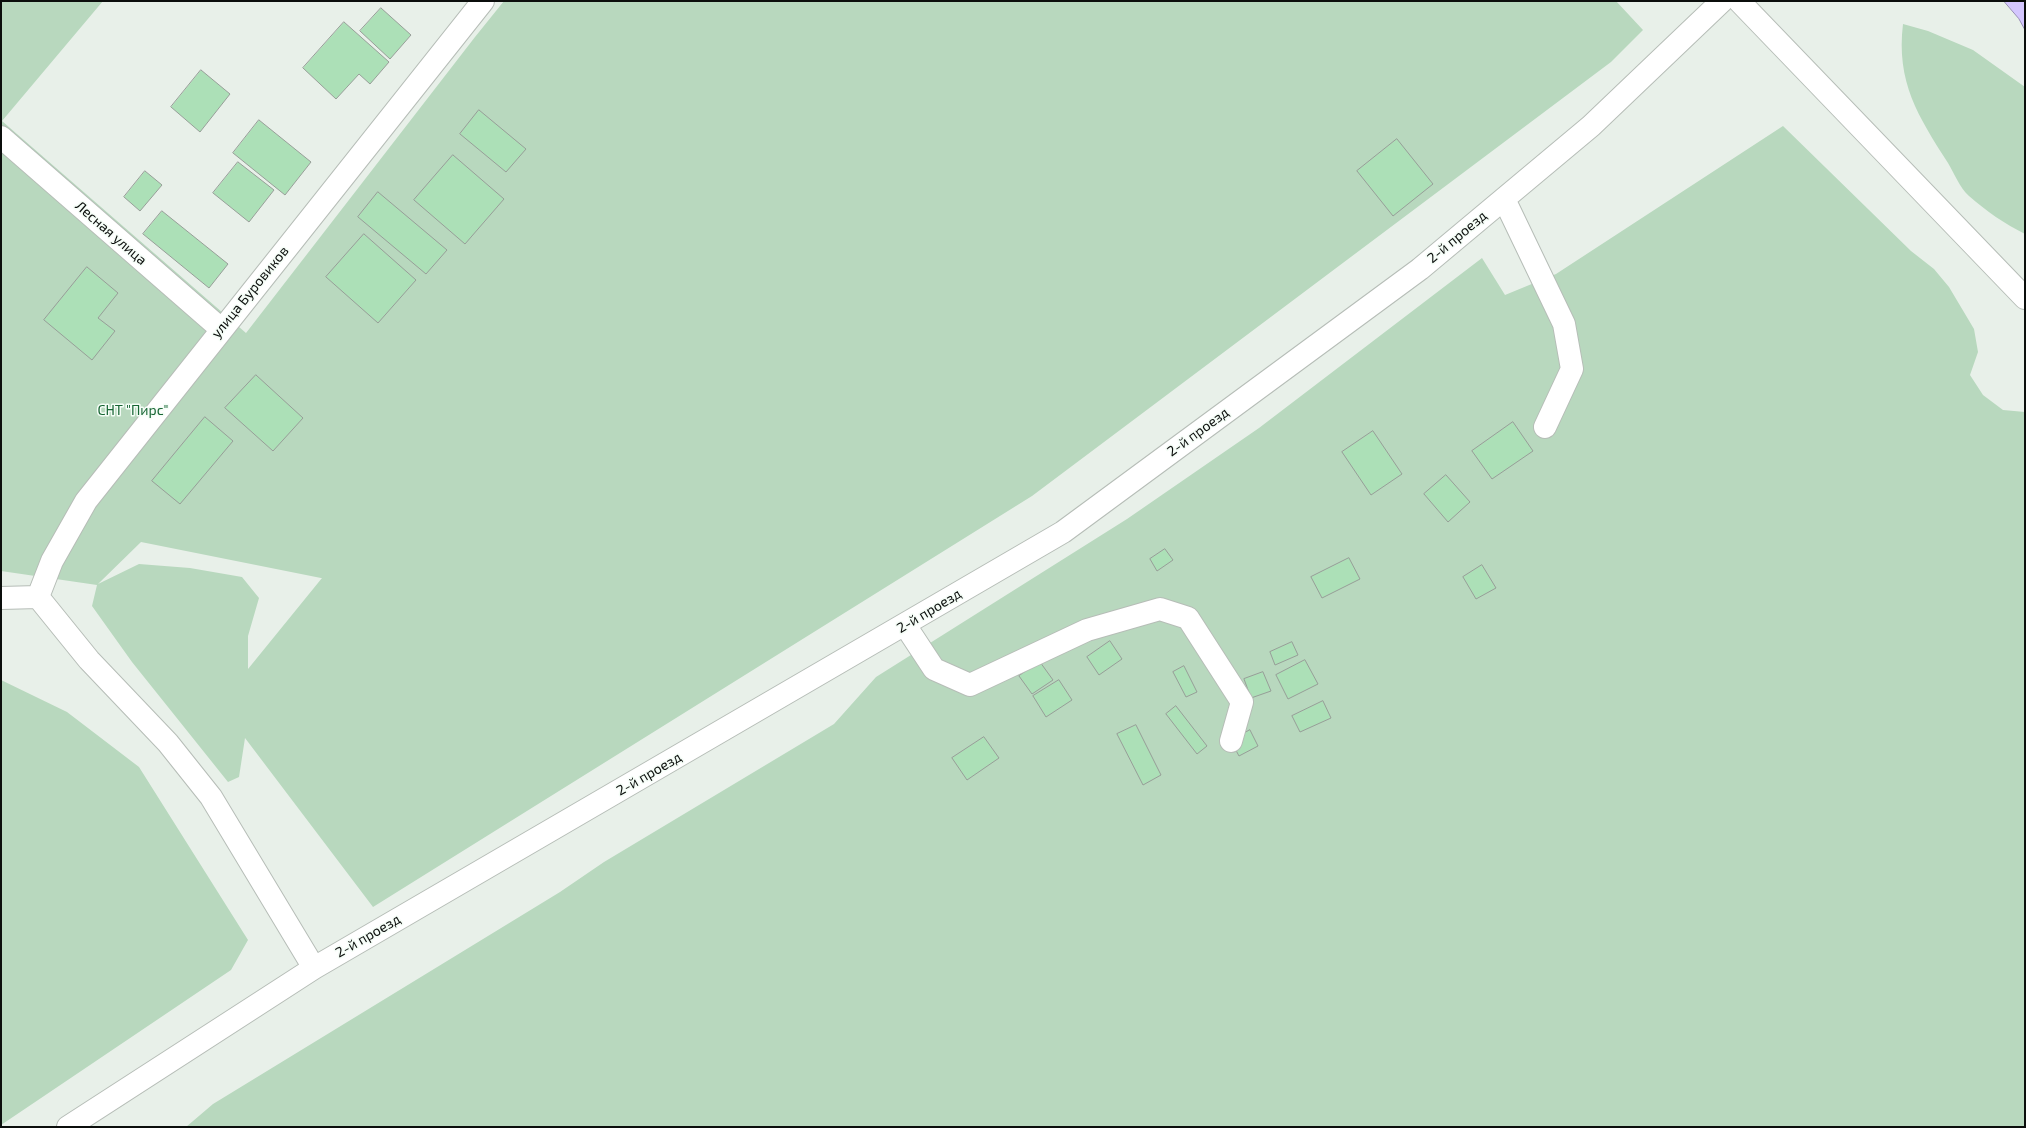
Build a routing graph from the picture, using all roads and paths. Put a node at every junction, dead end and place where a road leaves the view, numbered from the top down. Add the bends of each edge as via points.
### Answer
1 (483, 1) edge
2 (1722, 1) edge
3 (1739, 1) edge
4 (1, 137) edge
5 (1504, 199) junction
6 (2025, 298) edge
7 (221, 329) junction
8 (1545, 427) dead end
9 (38, 597) junction
10 (1, 598) edge
11 (905, 625) junction
12 (1231, 741) dead end
13 (314, 968) junction
14 (68, 1127) edge

1 - 7 street, улица Буровиков
2 - 5 street, 2-й проезд via 1591,126
3 - 6 street
4 - 7 street, Лесная улица
5 - 8 street via 1564,324 1572,368
5 - 11 street, 2-й проезд via 1420,269 1063,532
7 - 9 street, улица Буровиков via 86,500 52,561
9 - 10 street
9 - 13 street via 89,660 168,742 211,797
11 - 12 street via 934,669 970,685 1087,630 1160,609 1188,618 1242,702
11 - 13 street, 2-й проезд
13 - 14 street, 2-й проезд

